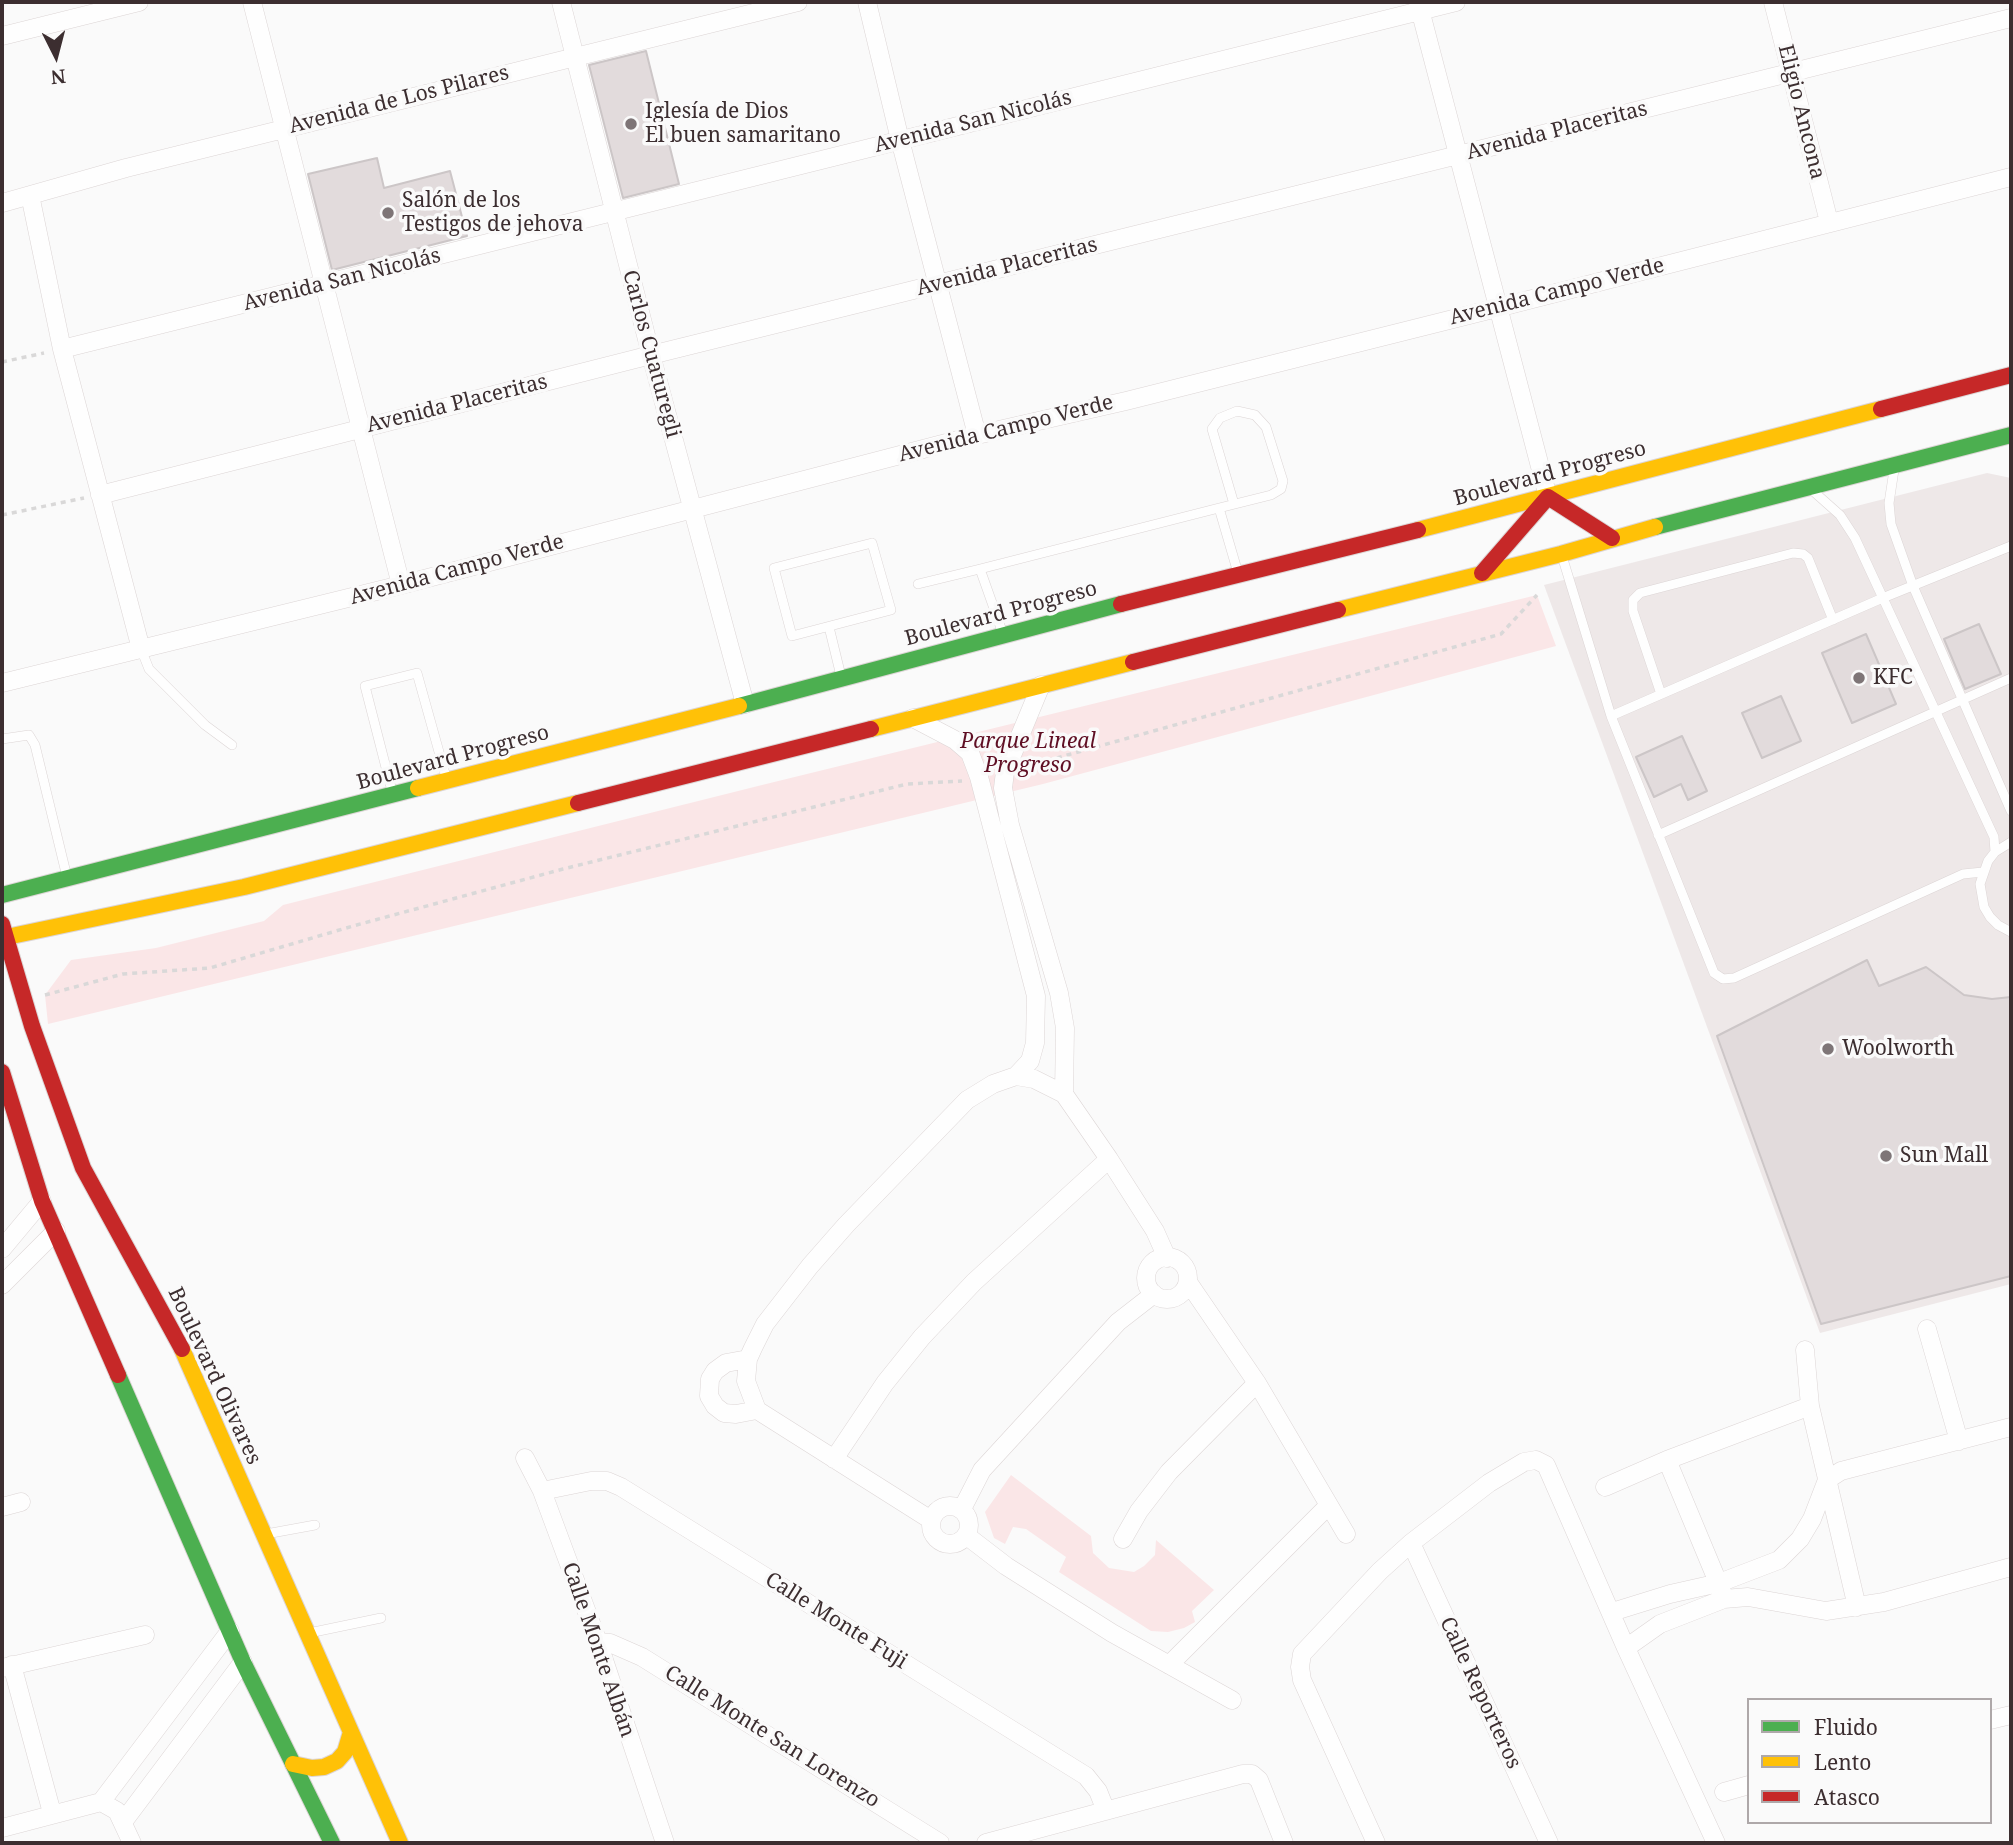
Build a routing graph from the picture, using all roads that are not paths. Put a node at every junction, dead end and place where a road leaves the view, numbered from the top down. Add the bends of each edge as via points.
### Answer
1 (139, 2) edge
2 (252, 2) edge
3 (561, 2) edge
4 (798, 2) edge
5 (867, 2) edge
6 (1456, 2) edge
7 (1773, 2) edge
8 (1419, 6) edge
9 (2011, 18) edge
10 (2, 36) edge
11 (575, 57) junction
12 (1791, 73) junction
13 (284, 129) junction
14 (900, 141) junction
15 (1458, 155) junction
16 (2011, 177) edge
17 (30, 195) junction
18 (2, 203) edge
19 (614, 212) junction
20 (1829, 222) junction
21 (324, 284) junction
22 (939, 284) junction
23 (1497, 308) junction
24 (62, 349) junction
25 (650, 355) junction
26 (2011, 375) edge
27 (361, 429) junction
28 (977, 435) junction
29 (2011, 435) edge
30 (1895, 465) junction
31 (1809, 487) junction
32 (100, 495) junction
33 (1548, 497) junction
34 (1234, 504) junction
35 (692, 508) junction
36 (1219, 508) junction
37 (1612, 538) junction
38 (2011, 546) edge
39 (1562, 554) junction
40 (980, 569) junction
41 (1482, 573) junction
42 (1238, 575) junction
43 (918, 584) dead end
44 (401, 585) junction
45 (1913, 586) junction
46 (1885, 597) junction
47 (1833, 620) junction
48 (829, 626) junction
49 (1003, 634) junction
50 (141, 649) junction
51 (842, 677) junction
52 (2011, 678) edge
53 (2, 682) edge
54 (1041, 685) junction
55 (1661, 694) junction
56 (1961, 700) junction
57 (744, 704) junction
58 (1936, 711) junction
59 (1611, 716) junction
60 (913, 718) junction
61 (2, 739) edge
62 (232, 745) dead end
63 (447, 782) junction
64 (394, 796) junction
65 (2011, 811) edge
66 (1004, 833) junction
67 (1658, 835) junction
68 (2011, 842) edge
69 (1995, 852) junction
70 (1983, 872) junction
71 (67, 878) junction
72 (2, 895) edge
73 (2011, 932) edge
74 (3, 933) edge
75 (1059, 993) junction
76 (1036, 996) junction
77 (2, 1072) edge
78 (1016, 1076) junction
79 (1064, 1094) junction
80 (1109, 1159) junction
81 (42, 1201) junction
82 (56, 1231) junction
83 (2, 1249) edge
84 (1167, 1258) junction
85 (1188, 1282) junction
86 (2, 1285) edge
87 (1154, 1294) junction
88 (1927, 1329) dead end
89 (1805, 1350) dead end
90 (748, 1359) junction
91 (1257, 1384) junction
92 (1810, 1406) junction
93 (757, 1410) junction
94 (2011, 1427) edge
95 (1959, 1441) junction
96 (525, 1458) dead end
97 (834, 1459) junction
98 (1667, 1460) junction
99 (1828, 1480) junction
100 (1605, 1487) dead end
101 (542, 1491) junction
102 (21, 1503) dead end
103 (1328, 1506) junction
104 (2, 1507) edge
105 (961, 1509) junction
106 (932, 1520) junction
107 (315, 1525) dead end
108 (264, 1534) junction
109 (1346, 1534) dead end
110 (967, 1536) junction
111 (1123, 1539) dead end
112 (1411, 1543) junction
113 (2011, 1567) edge
114 (1721, 1591) junction
115 (1651, 1600) junction
116 (1857, 1607) junction
117 (1612, 1612) junction
118 (381, 1618) dead end
119 (1660, 1624) junction
120 (230, 1631) junction
121 (308, 1634) junction
122 (145, 1635) dead end
123 (598, 1642) junction
124 (1626, 1648) junction
125 (243, 1662) junction
126 (1169, 1665) junction
127 (7, 1666) edge
128 (1232, 1700) dead end
129 (2011, 1715) edge
130 (1992, 1720) edge
131 (351, 1732) junction
132 (293, 1764) junction
133 (1747, 1786) edge
134 (1724, 1792) dead end
135 (107, 1804) junction
136 (1105, 1811) junction
137 (52, 1813) junction
138 (123, 1822) junction
139 (2, 1828) edge
140 (132, 1843) edge
141 (332, 1843) edge
142 (400, 1843) edge
143 (665, 1843) edge
144 (940, 1843) edge
145 (986, 1843) edge
146 (1284, 1843) edge
147 (1376, 1843) edge
148 (1549, 1843) edge
149 (1716, 1843) edge

1 - 10 street
2 - 13 street
3 - 11 street, Carlos Cuaturegli
4 - 11 street, Avenida de Los Pilares
5 - 14 street
6 - 8 street, Avenida San Nicolás
7 - 12 street, Eligio Ancona
8 - 14 street, Avenida San Nicolás
8 - 15 street
9 - 12 street, Avenida Placeritas
11 - 13 street, Avenida de Los Pilares
11 - 19 street, Carlos Cuaturegli
12 - 15 street, Avenida Placeritas
12 - 20 street, Eligio Ancona
13 - 17 street, Avenida de Los Pilares
13 - 21 street
14 - 19 street, Avenida San Nicolás
14 - 22 street
15 - 22 street, Avenida Placeritas
15 - 23 street
16 - 20 street, Avenida Campo Verde
17 - 18 street, Avenida de Los Pilares
17 - 24 street
19 - 21 street, Avenida San Nicolás
19 - 25 street, Carlos Cuaturegli
20 - 23 street, Avenida Campo Verde
21 - 24 street, Avenida San Nicolás
21 - 27 street
22 - 25 street, Avenida Placeritas
22 - 28 street
23 - 28 street, Avenida Campo Verde
23 - 33 street
24 - 32 street
25 - 27 street, Avenida Placeritas
25 - 35 street, Carlos Cuaturegli
26 - 33 main road, Boulevard Progreso
27 - 32 street, Avenida Placeritas
27 - 44 street
28 - 35 street, Avenida Campo Verde
29 - 30 main road
30 - 31 main road
30 - 45 lane via 1891,524
31 - 37 main road
31 - 46 lane via 1840,515
32 - 50 street
33 - 37 main road
33 - 41 main road
33 - 42 main road, Boulevard Progreso
34 - 34 lane via 1212,429 1220,418 1237,411 1255,415 1266,427 1283,481 1271,495
34 - 36 lane
35 - 44 street, Avenida Campo Verde
35 - 57 street, Carlos Cuaturegli
36 - 40 lane
36 - 42 lane
37 - 39 main road
38 - 45 lane
39 - 41 main road
39 - 59 lane
40 - 43 lane
40 - 49 lane
41 - 54 main road
42 - 49 main road, Boulevard Progreso
44 - 50 street, Avenida Campo Verde
45 - 46 lane
45 - 56 lane
46 - 47 lane
46 - 58 lane
47 - 55 lane
47 - 55 lane via 1803,554 1640,593 1633,600 1633,611
48 - 48 lane via 891,610 873,543 774,568 792,636
48 - 51 lane
49 - 51 main road, Boulevard Progreso
50 - 53 street, Avenida Campo Verde
50 - 62 lane via 149,669
51 - 57 main road, Boulevard Progreso
52 - 56 lane
54 - 60 main road
54 - 66 street via 1004,780
55 - 59 lane
56 - 58 lane
56 - 65 lane
57 - 63 main road, Boulevard Progreso
58 - 67 lane
58 - 69 lane via 1994,837
59 - 67 lane
60 - 66 street via 970,753
60 - 74 main road via 244,887
61 - 71 lane via 29,735 35,745
63 - 64 main road, Boulevard Progreso
63 - 64 lane via 416,673 365,686
64 - 71 main road, Boulevard Progreso
66 - 75 street
66 - 76 street
67 - 70 lane via 1714,973 1723,979 1963,874
68 - 69 lane
69 - 70 lane
70 - 73 lane via 1984,907 1998,925
71 - 72 main road, Boulevard Progreso
74 - 108 main road, Boulevard Olivares via 83,1168 176,1336
75 - 76 street
75 - 79 street via 1065,1028
76 - 78 street via 1035,1043 1030,1061
77 - 81 main road
78 - 79 street via 1034,1079
78 - 90 street via 967,1100 855,1216 765,1324
79 - 80 street
80 - 84 street via 1156,1231
80 - 97 street via 974,1282 922,1337
81 - 82 main road
81 - 83 street
82 - 86 street
82 - 120 main road
84 - 85 street via 1185,1268
84 - 87 street via 1149,1268 1147,1282
85 - 87 street via 1174,1298
85 - 91 street
87 - 105 street via 1118,1322 982,1470
88 - 95 street
89 - 92 street
90 - 93 street via 746,1381
90 - 93 street via 726,1363 715,1371 709,1379 709,1396 724,1413
91 - 103 street
91 - 111 street via 1169,1472
92 - 98 street
92 - 99 street
93 - 97 street
94 - 95 street
95 - 99 street via 1841,1471
96 - 101 street, Calle Monte Albán
97 - 106 street
98 - 100 street
98 - 114 street
99 - 114 street via 1800,1539 1779,1560
99 - 116 street
101 - 123 street, Calle Monte Albán
101 - 136 street, Calle Monte Fuji via 591,1481 621,1487 1086,1776
102 - 104 street
103 - 109 street
103 - 126 street
105 - 106 street via 944,1507
105 - 110 street via 969,1519
106 - 110 street via 932,1532 939,1542 951,1545
107 - 108 lane
108 - 121 main road, Boulevard Olivares
110 - 126 street via 1090,1620
112 - 117 street via 1489,1483 1536,1460 1546,1465
112 - 147 street via 1302,1654 1300,1667
112 - 148 street, Calle Reporteros
113 - 116 street
114 - 115 street
114 - 116 street via 1826,1611
114 - 119 street
115 - 117 street
115 - 119 street
117 - 124 street
118 - 121 lane
119 - 124 street
120 - 125 main road
120 - 135 street
121 - 131 main road, Boulevard Olivares
122 - 127 street
123 - 143 street, Calle Monte Albán
123 - 144 street, Calle Monte San Lorenzo via 642,1657
124 - 149 street
125 - 132 main road
125 - 138 street
126 - 128 street
127 - 137 street
129 - 130 street
131 - 132 main road via 337,1761 312,1768
131 - 142 main road, Boulevard Olivares
132 - 141 main road
133 - 134 street
135 - 137 street
135 - 138 street
136 - 145 street
136 - 146 street via 1252,1774 1259,1780
137 - 139 street
138 - 140 street

